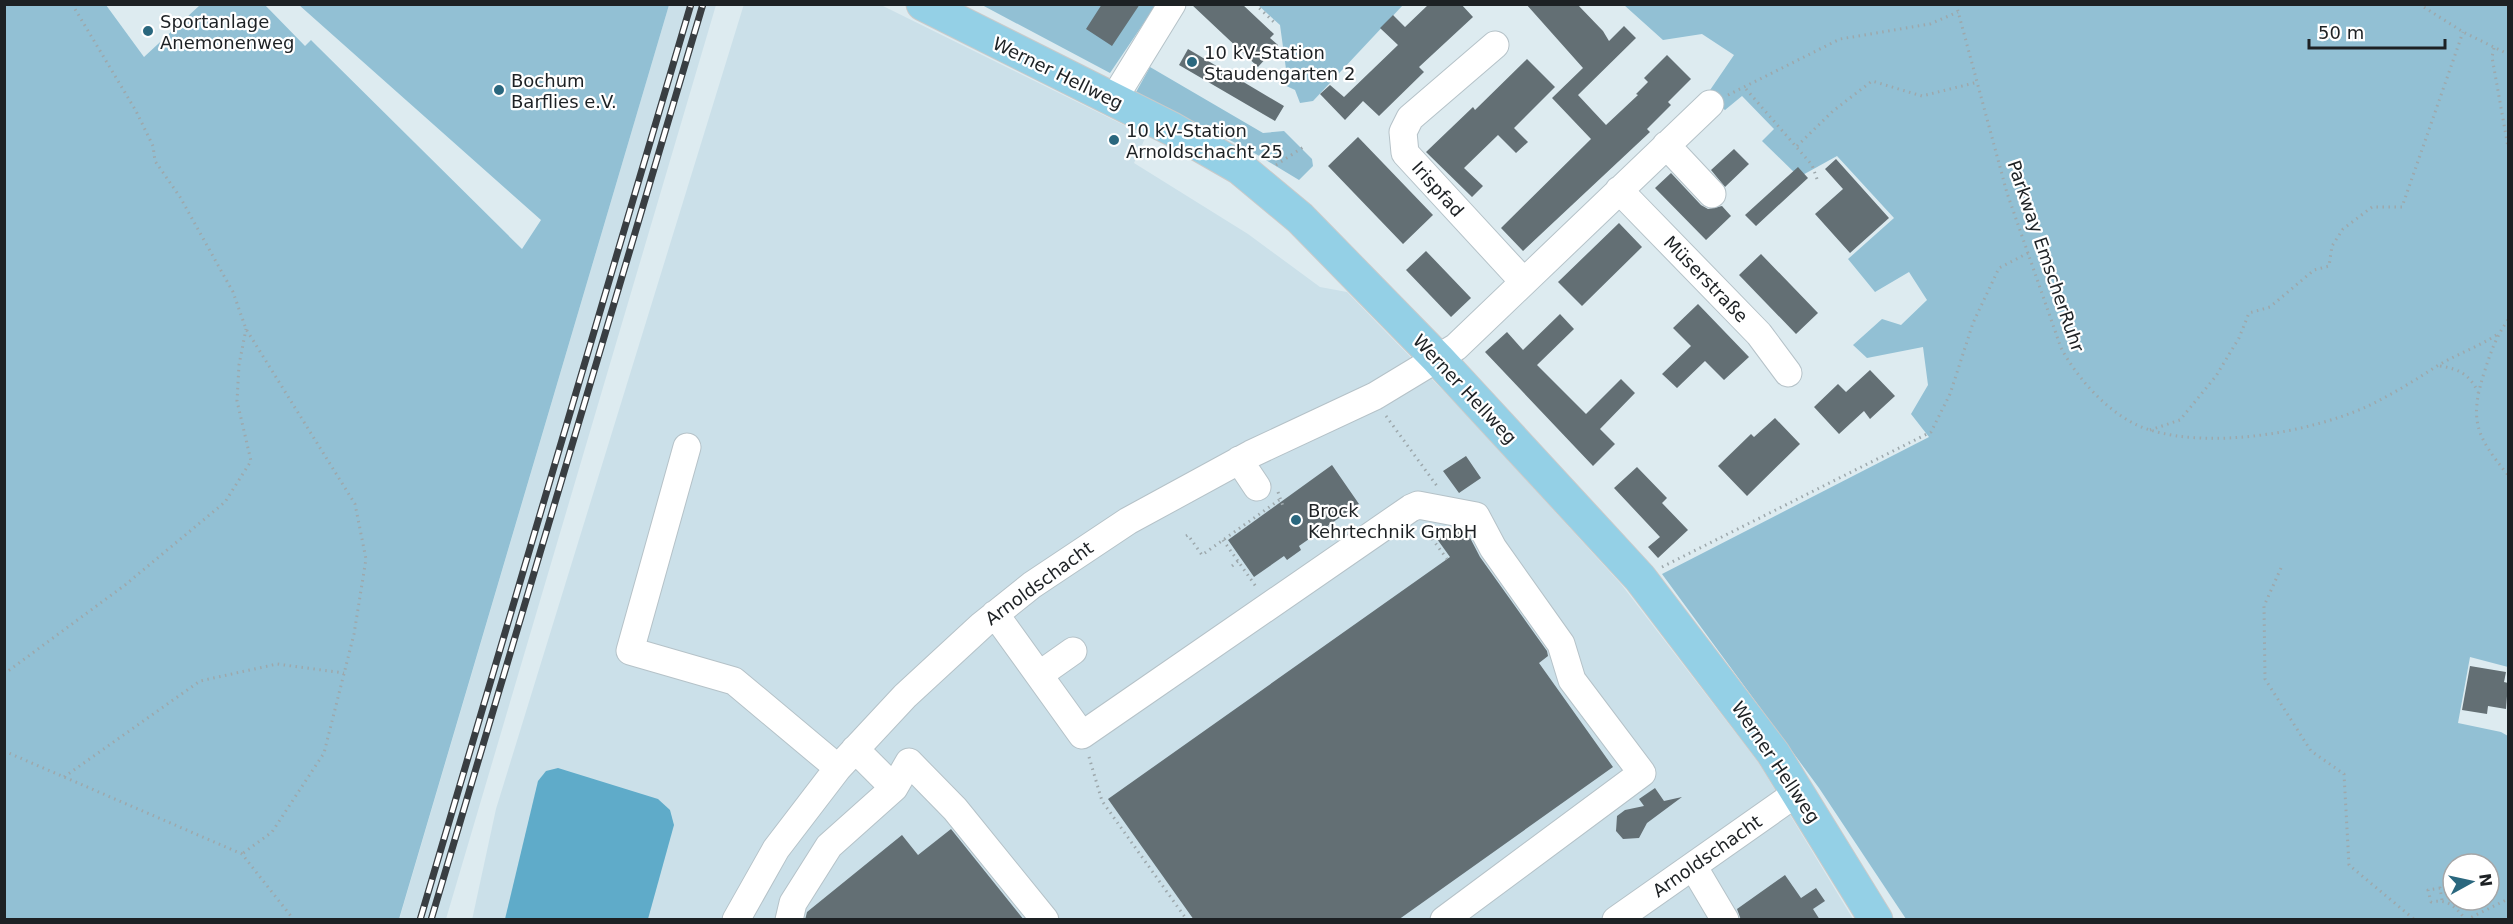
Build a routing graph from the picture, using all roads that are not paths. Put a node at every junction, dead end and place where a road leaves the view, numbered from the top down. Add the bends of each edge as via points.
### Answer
1 (923, 4) edge
2 (1172, 4) edge
3 (1495, 45) dead end
4 (1113, 100) junction
5 (1710, 104) road end
6 (1666, 146) junction
7 (1619, 190) junction
8 (1712, 194) dead end
9 (1523, 281) junction
10 (1437, 359) junction
11 (1788, 373) dead end
12 (687, 447) dead end
13 (1239, 460) junction
14 (1257, 487) dead end
15 (995, 614) junction
16 (1074, 651) dead end
17 (1039, 675) junction
18 (847, 759) junction
19 (894, 788) junction
20 (1798, 792) junction
21 (1693, 866) junction
22 (736, 920) edge
23 (789, 920) edge
24 (1045, 920) edge
25 (1444, 920) edge
26 (1617, 920) edge
27 (1725, 920) edge
28 (1876, 920) edge

1 - 4 main road, Werner Hellweg
2 - 4 street
3 - 9 street, Irispfad via 1410,118 1403,132 1405,153
4 - 10 main road, Werner Hellweg via 1255,178 1300,218
5 - 6 street
6 - 7 street
6 - 8 street
7 - 9 street
7 - 11 street, Müserstraße via 1760,334
9 - 10 street via 1456,347
10 - 13 street, Arnoldschacht via 1375,396
10 - 20 main road, Werner Hellweg via 1641,578 1761,736
12 - 18 street via 630,651 734,681
13 - 14 street
13 - 15 street, Arnoldschacht via 1092,543
15 - 17 street
15 - 18 street, Arnoldschacht via 937,665
16 - 17 street
17 - 25 street via 1082,735 1411,508 1418,505 1476,516 1493,548 1561,644 1572,680 1641,773
18 - 19 street
18 - 22 street, Arnoldschacht via 776,849
19 - 23 street via 829,846 793,903
19 - 24 street via 909,762 955,809
20 - 21 street, Arnoldschacht
20 - 28 main road, Werner Hellweg
21 - 26 street, Arnoldschacht
21 - 27 street

